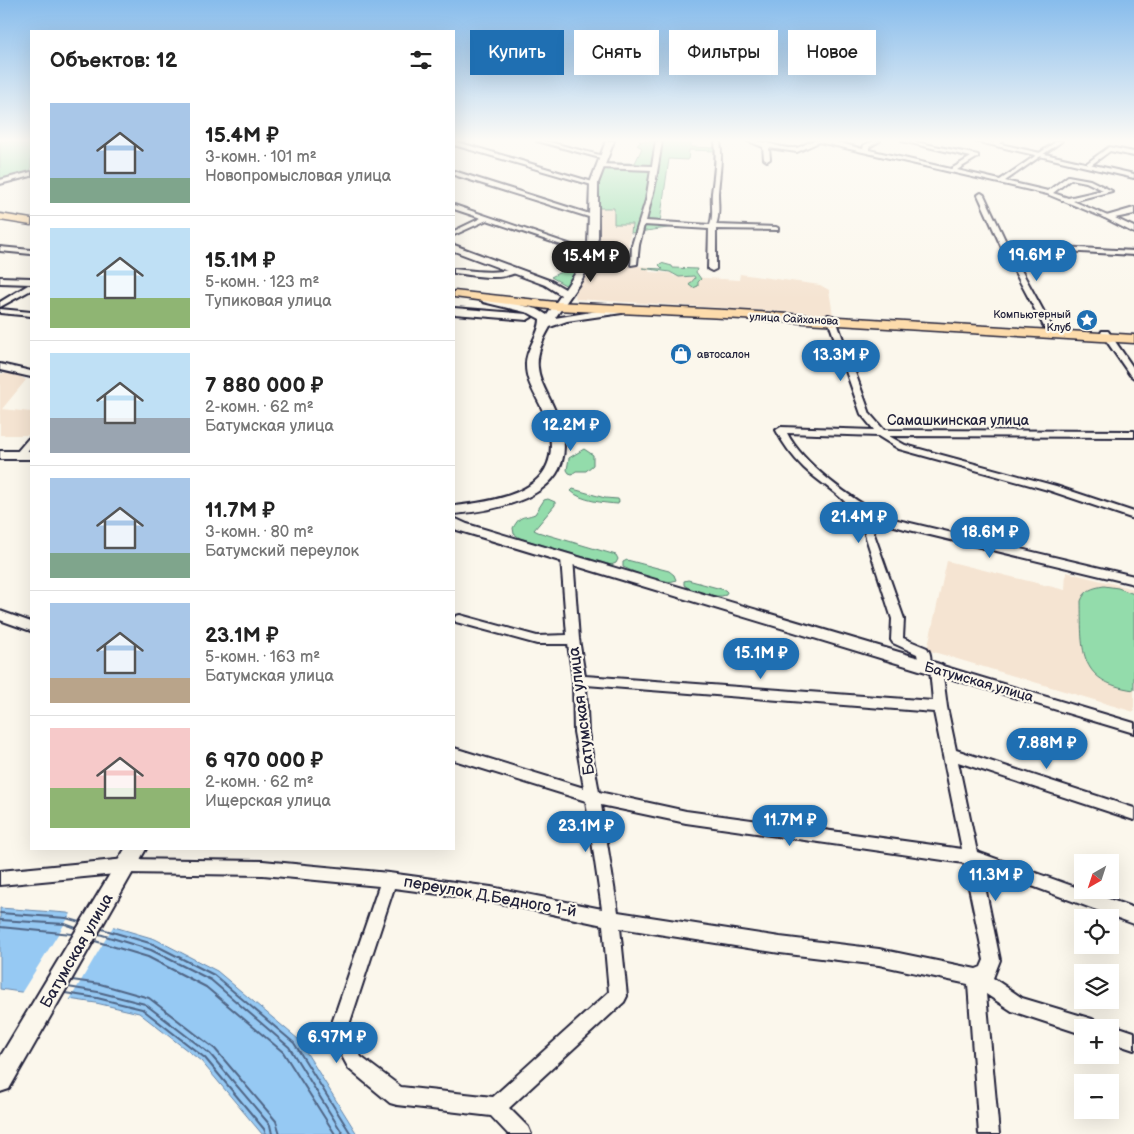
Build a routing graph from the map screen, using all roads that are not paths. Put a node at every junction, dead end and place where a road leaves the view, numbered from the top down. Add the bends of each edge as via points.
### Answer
1 (521, 194) edge
2 (594, 194) edge
3 (651, 194) edge
4 (715, 194) edge
5 (1052, 194) edge
6 (1096, 194) edge
7 (981, 195) dead end
8 (1069, 200) junction
9 (455, 206) edge
10 (1134, 212) edge
11 (0, 215) edge
12 (594, 217) junction
13 (1107, 217) junction
14 (486, 218) junction
15 (30, 220) edge
16 (642, 223) junction
17 (712, 227) junction
18 (776, 229) dead end
19 (1134, 230) edge
20 (455, 233) edge
21 (1004, 246) junction
22 (455, 248) edge
23 (0, 249) edge
24 (30, 252) edge
25 (590, 253) junction
26 (1134, 253) edge
27 (633, 264) dead end
28 (712, 269) dead end
29 (455, 270) edge
30 (515, 271) junction
31 (0, 280) edge
32 (30, 281) edge
33 (30, 288) edge
34 (455, 289) edge
35 (455, 294) edge
36 (487, 300) junction
37 (561, 301) junction
38 (0, 305) edge
39 (622, 310) junction
40 (0, 311) edge
41 (455, 311) edge
42 (30, 314) edge
43 (832, 319) junction
44 (543, 320) junction
45 (1051, 332) junction
46 (1107, 335) junction
47 (1134, 335) edge
48 (1134, 339) edge
49 (0, 367) edge
50 (30, 374) edge
51 (1134, 375) edge
52 (879, 433) junction
53 (1134, 434) edge
54 (30, 443) edge
55 (25, 455) edge
56 (0, 456) edge
57 (858, 507) junction
58 (455, 510) edge
59 (1134, 516) edge
60 (455, 523) edge
61 (566, 558) junction
62 (1134, 580) edge
63 (0, 615) edge
64 (460, 619) dead end
65 (30, 627) edge
66 (573, 639) junction
67 (930, 668) junction
68 (579, 680) junction
69 (940, 707) junction
70 (1134, 728) edge
71 (455, 754) edge
72 (950, 754) junction
73 (593, 797) junction
74 (1134, 814) edge
75 (131, 857) edge
76 (971, 857) junction
77 (0, 878) edge
78 (389, 880) junction
79 (1134, 916) edge
80 (611, 919) junction
81 (976, 977) junction
82 (1074, 1022) edge
83 (1119, 1036) edge
84 (1134, 1041) edge
85 (0, 1080) edge
86 (496, 1107) junction
87 (521, 1134) edge
88 (989, 1134) edge

1 - 12 street
2 - 12 street
3 - 16 street
4 - 17 street via 716,216
5 - 8 street
6 - 8 street
7 - 21 street
8 - 13 street
9 - 14 street
10 - 13 street
11 - 15 main road
12 - 25 street
13 - 19 street
14 - 20 street
14 - 25 street
16 - 17 street
16 - 27 street
17 - 18 street
17 - 28 street
21 - 26 street
21 - 45 street
22 - 30 street
23 - 24 street
25 - 37 street via 580,277
29 - 30 street via 493,275
30 - 37 street via 548,283
31 - 32 street
33 - 38 street
34 - 37 main road, улица Сайханова
35 - 36 main road, улица Сайханова
36 - 37 main road, улица Сайханова
36 - 44 street
37 - 39 main road, улица Сайханова
37 - 43 main road
37 - 44 street
39 - 43 main road, улица Сайханова
39 - 44 street
40 - 42 street
41 - 44 street
43 - 45 main road, улица Сайханова
43 - 52 street via 861,406
44 - 58 street via 531,361 535,380 556,428 558,448 554,466 542,482 523,496 500,504
45 - 46 main road, улица Сайханова
46 - 47 main road
46 - 48 main road, улица Сайханова
46 - 51 street
49 - 50 street
52 - 53 street, Самашкинская улица
52 - 57 street, Самашкинская улица via 781,430 788,444 808,466
52 - 59 street via 902,446 1052,488
54 - 55 street
55 - 56 street
57 - 62 street via 881,519 905,526
57 - 67 street via 898,619 897,640 923,651
60 - 61 street, Батумская улица via 462,528
61 - 66 street, Батумская улица
61 - 67 street, Батумская улица
63 - 65 street
64 - 66 street via 537,640
66 - 68 street, Батумская улица
67 - 69 street
67 - 70 street, Батумская улица
68 - 69 street
68 - 73 street, Батумская улица via 581,732
69 - 72 street
71 - 73 street
72 - 74 street
72 - 76 street
73 - 76 street via 686,817
73 - 80 street, Батумская улица
75 - 77 street, переулок Д.Бедного 1-й
75 - 78 street, переулок Д.Бедного 1-й
75 - 85 street, Батумская улица
76 - 79 street
76 - 81 street via 992,960 987,973
78 - 80 street, переулок Д.Бедного 1-й via 491,894
78 - 86 street via 338,1032 355,1063 396,1096
80 - 81 street, переулок Д.Бедного 1-й via 780,945 879,956
80 - 86 street, Батумская улица via 618,996
81 - 82 street via 1018,1004
81 - 88 street
83 - 84 street
86 - 87 street

